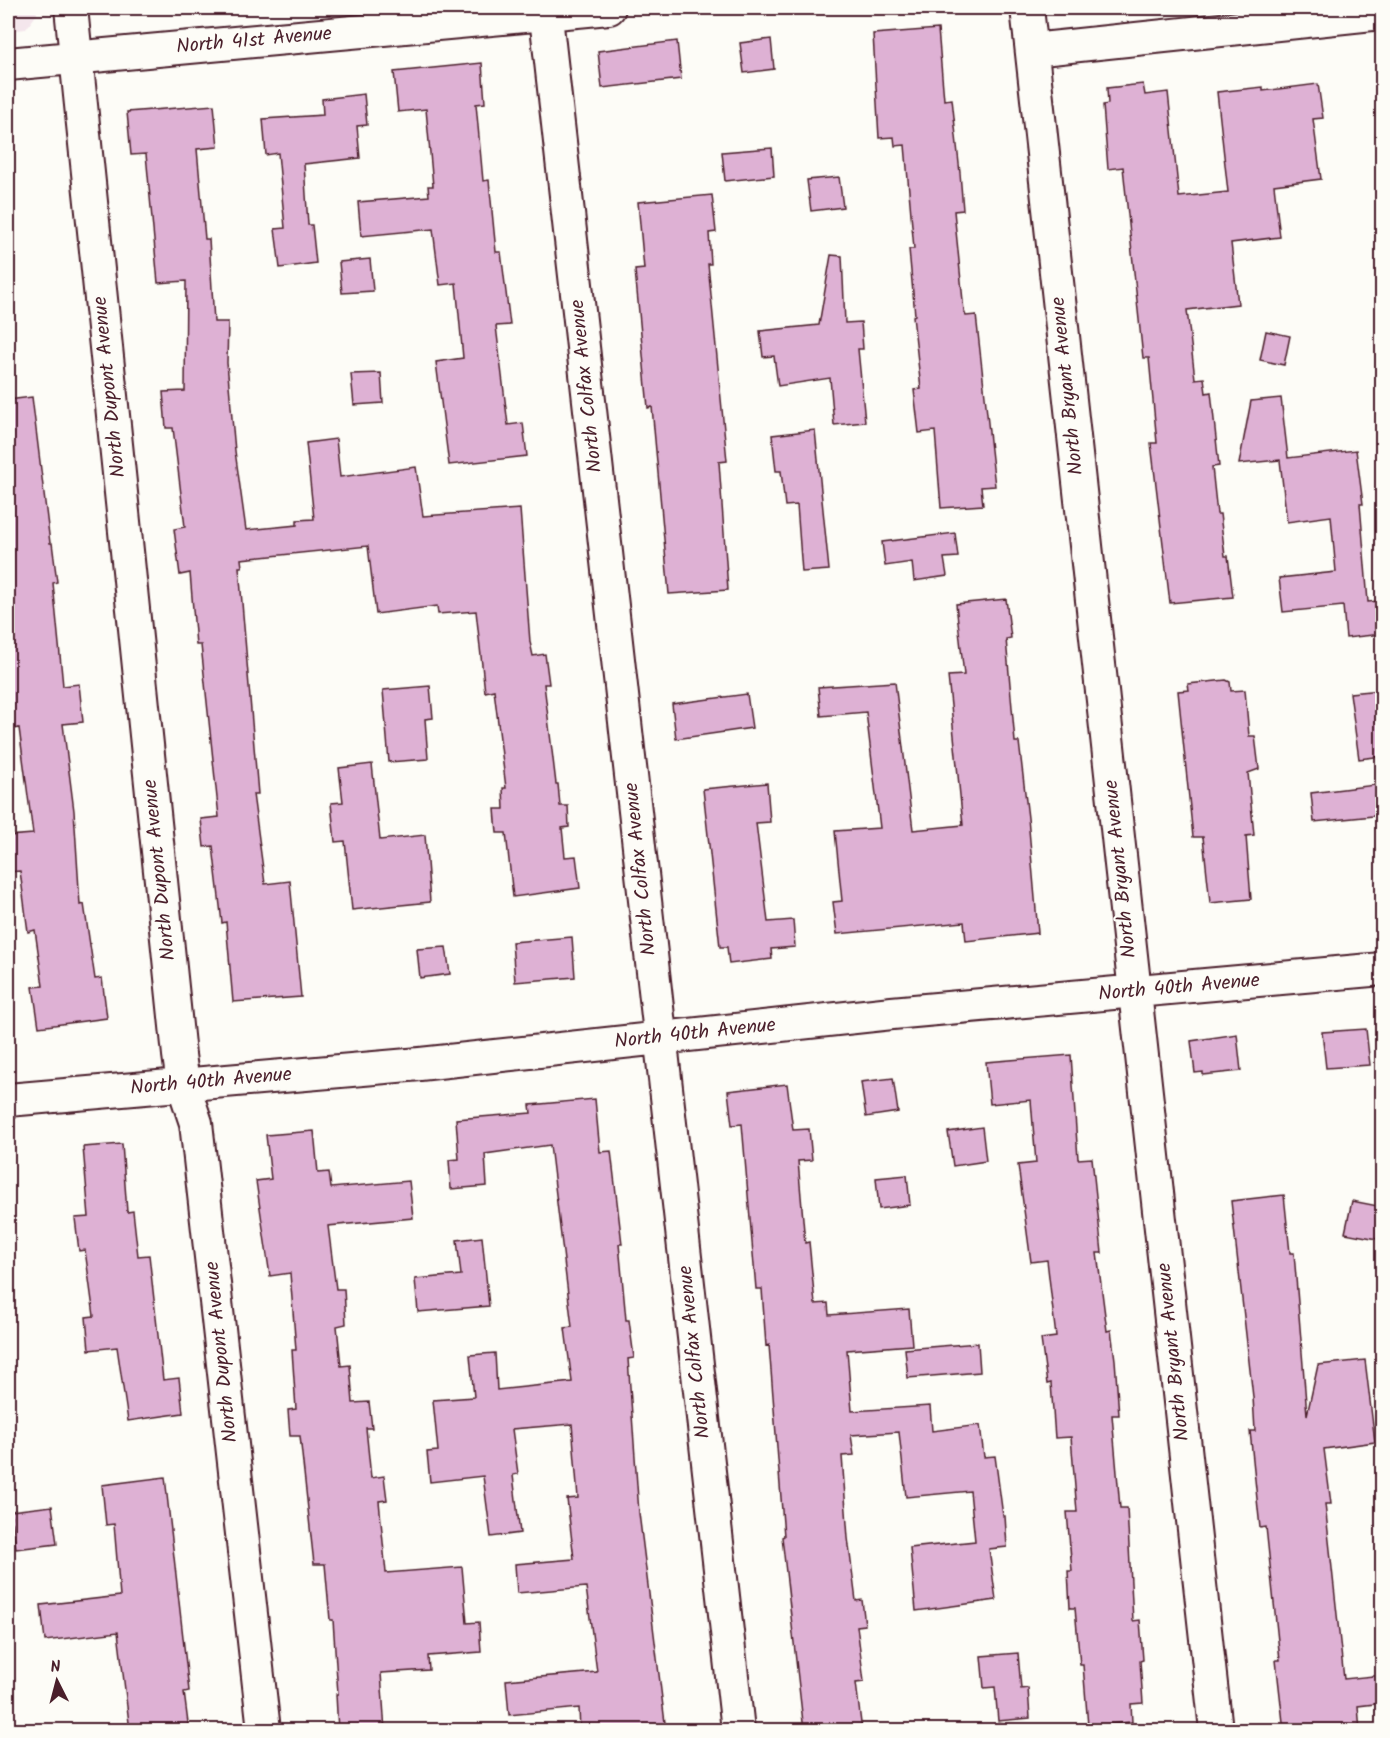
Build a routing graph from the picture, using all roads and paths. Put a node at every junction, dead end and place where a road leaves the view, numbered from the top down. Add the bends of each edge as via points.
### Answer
1 (71, 8) edge
2 (609, 8) edge
3 (1028, 8) edge
4 (545, 10) edge
5 (1383, 13) edge
6 (1032, 50) junction
7 (77, 58) junction
8 (8, 64) edge
9 (1383, 969) edge
10 (1134, 993) junction
11 (660, 1038) junction
12 (183, 1084) junction
13 (8, 1100) edge
14 (264, 1731) edge
15 (738, 1731) edge
16 (1216, 1731) edge

1 - 7 street, North Dupont Avenue
2 - 4 street, North 41st Avenue
3 - 6 street, North Bryant Avenue
4 - 7 street, North 41st Avenue
4 - 11 street, North Colfax Avenue
5 - 6 street
6 - 10 street, North Bryant Avenue
7 - 8 street, North 41st Avenue
7 - 12 street, North Dupont Avenue
9 - 10 street, North 40th Avenue
10 - 11 street, North 40th Avenue
10 - 16 street, North Bryant Avenue
11 - 12 street, North 40th Avenue
11 - 15 street, North Colfax Avenue
12 - 13 street, North 40th Avenue
12 - 14 street, North Dupont Avenue via 196,1123

